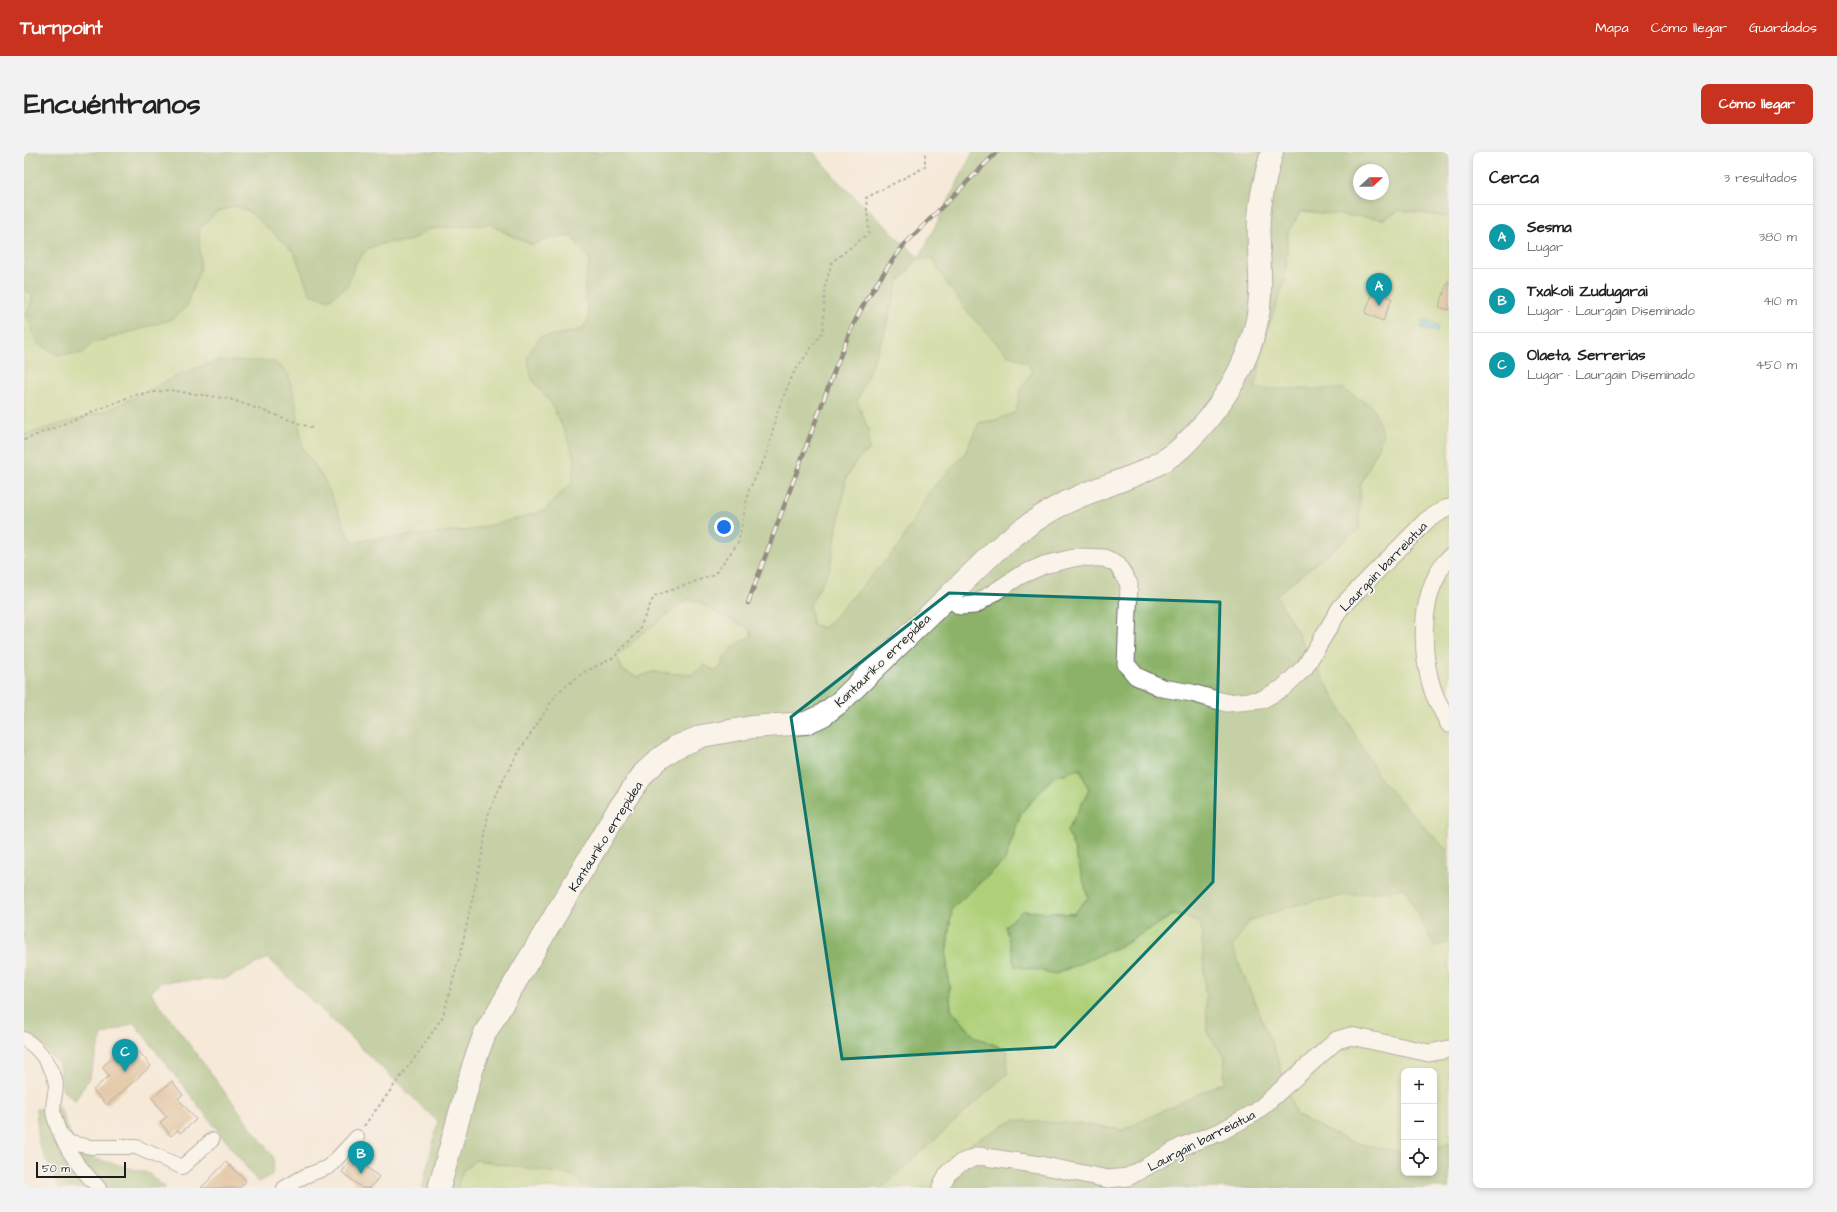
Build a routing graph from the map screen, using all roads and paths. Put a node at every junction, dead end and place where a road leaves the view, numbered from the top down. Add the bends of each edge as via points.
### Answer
1 (925, 152) edge
2 (1272, 152) edge
3 (312, 428) dead end
4 (24, 440) edge
5 (1449, 508) edge
6 (1449, 558) edge
7 (948, 597) junction
8 (1449, 724) edge
9 (24, 1039) edge
10 (1449, 1049) edge
11 (356, 1137) joint
12 (62, 1138) junction
13 (212, 1140) dead end
14 (99, 1188) edge
15 (284, 1188) edge
16 (439, 1188) edge
17 (941, 1188) edge

1 - 11 path via 925,167 866,198 869,233 832,262 825,286 823,331 793,374 778,410 766,456 749,490 738,542 714,575 654,596 638,632 613,658 584,672 558,692 520,750 488,815 480,863 444,1016
2 - 7 highway, Kantauriko errepidea via 1260,217 1262,272 1258,320 1249,350 1232,383 1210,416 1182,447 1163,460 1051,510 1022,530 996,550
3 - 4 path via 230,399 169,390 134,395
5 - 7 street, Laurgain barreiatua via 1427,520 1342,607 1305,667 1284,688 1261,700 1227,703 1162,688 1136,676 1126,664 1129,584 1117,564 1104,558 1078,557 1044,565 1019,576 975,605 960,606
6 - 8 street via 1438,571 1425,615 1426,664 1433,692
7 - 16 highway, Kantauriko errepidea via 840,702 823,715 806,722 739,729 702,736 676,747 644,773 618,810 485,1033 474,1062
9 - 12 street via 34,1045 51,1069 56,1085 53,1115
10 - 17 street, Laurgain barreiatua via 1429,1053 1352,1036 1337,1040 1256,1112 1220,1132 1183,1146 1128,1177 1108,1180 1040,1165 980,1156 961,1163 948,1173
11 - 15 street via 329,1167
12 - 13 street via 71,1143 91,1147 136,1147 182,1168
12 - 14 street via 70,1155

